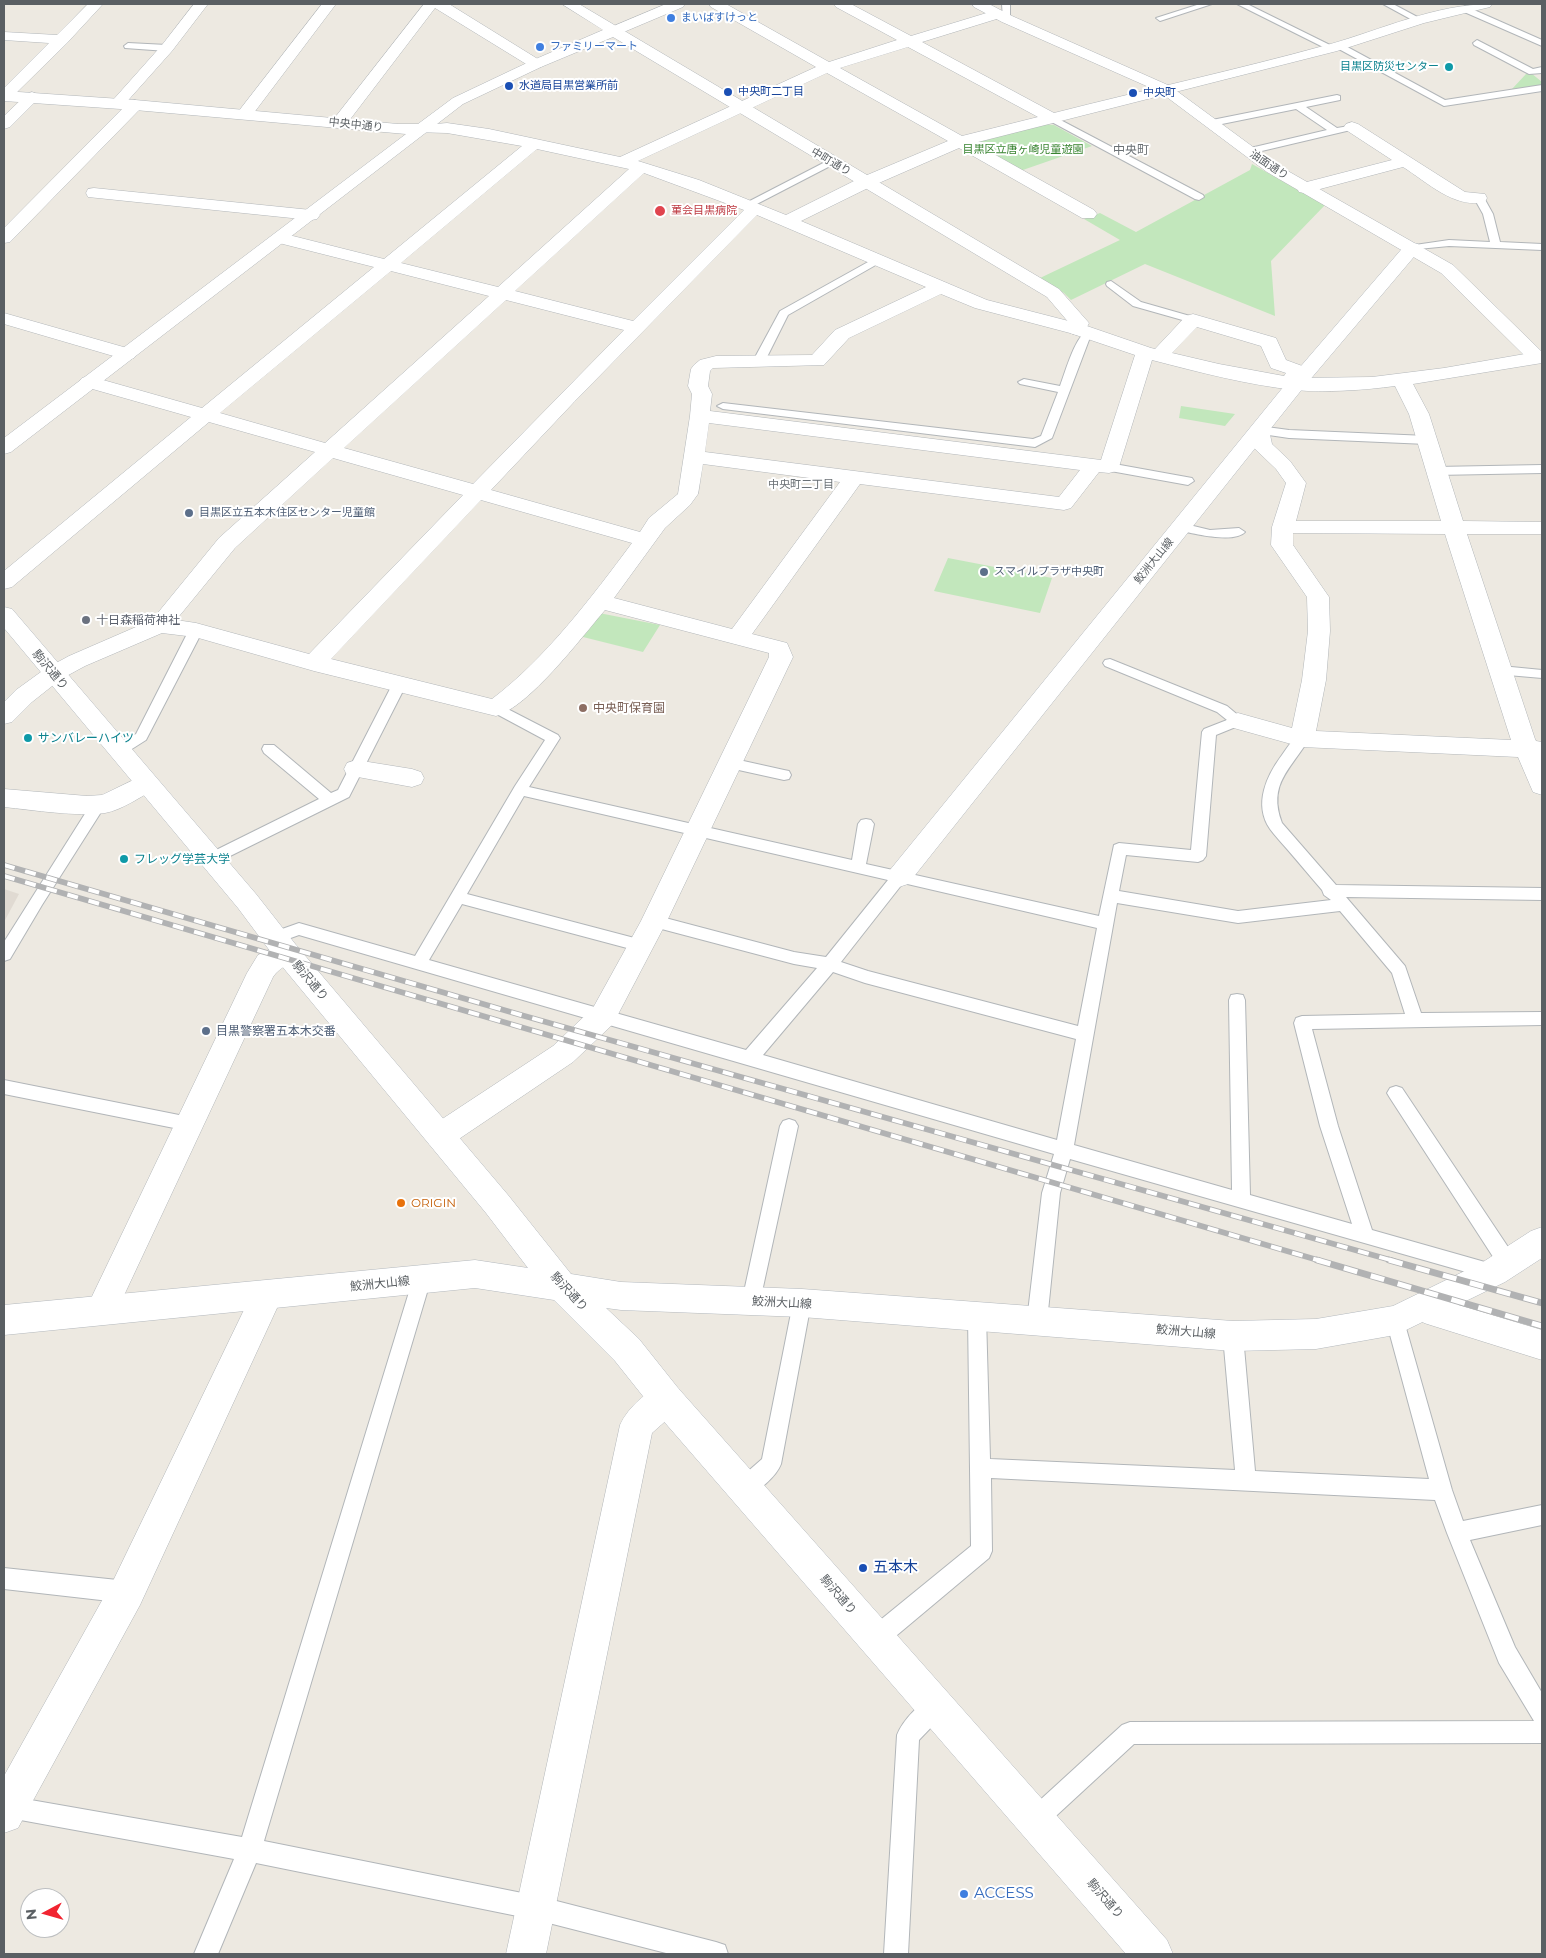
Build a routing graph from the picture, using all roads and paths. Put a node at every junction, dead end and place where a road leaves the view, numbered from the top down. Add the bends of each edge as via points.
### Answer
1 (96, 4) edge
2 (201, 4) edge
3 (329, 4) edge
4 (431, 4) edge
5 (439, 4) edge
6 (568, 4) edge
7 (678, 4) edge
8 (716, 4) edge
9 (842, 4) edge
10 (979, 4) edge
11 (1208, 4) edge
12 (1241, 4) edge
13 (1387, 4) edge
14 (1485, 4) edge
15 (1465, 9) junction
16 (1004, 12) edge
17 (1160, 18) dead end
18 (1419, 20) junction
19 (614, 31) junction
20 (5, 37) edge
21 (62, 40) junction
22 (910, 41) junction
23 (1477, 43) dead end
24 (1542, 43) edge
25 (128, 46) dead end
26 (1336, 47) junction
27 (167, 48) junction
28 (536, 64) junction
29 (827, 67) junction
30 (1542, 70) edge
31 (1542, 88) edge
32 (1165, 89) junction
33 (5, 96) edge
34 (32, 97) junction
35 (1337, 98) dead end
36 (118, 103) junction
37 (135, 105) junction
38 (1298, 106) junction
39 (739, 107) junction
40 (244, 115) junction
41 (1051, 118) junction
42 (339, 123) junction
43 (1212, 123) junction
44 (4, 124) edge
45 (1352, 127) joint
46 (420, 129) junction
47 (1335, 131) junction
48 (960, 142) junction
49 (534, 144) junction
50 (1249, 151) junction
51 (831, 162) junction
52 (1405, 162) junction
53 (632, 165) junction
54 (866, 182) junction
55 (1305, 188) junction
56 (94, 193) dead end
57 (1199, 196) dead end
58 (1480, 198) joint
59 (751, 206) junction
60 (1088, 214) dead end
61 (311, 215) junction
62 (786, 222) junction
63 (4, 238) edge
64 (281, 238) junction
65 (1495, 243) junction
66 (1542, 246) edge
67 (1412, 248) junction
68 (877, 260) junction
69 (386, 265) junction
70 (1111, 284) dead end
71 (942, 287) junction
72 (502, 294) junction
73 (4, 318) edge
74 (1193, 320) junction
75 (636, 327) junction
76 (1083, 331) junction
77 (127, 354) junction
78 (1151, 354) junction
79 (1541, 359) edge
80 (759, 361) junction
81 (1401, 378) junction
82 (90, 382) junction
83 (1024, 382) dead end
84 (1293, 383) junction
85 (1064, 390) junction
86 (723, 406) dead end
87 (206, 414) junction
88 (700, 416) junction
89 (1259, 430) junction
90 (1427, 440) junction
91 (4, 448) edge
92 (330, 450) junction
93 (694, 457) junction
94 (1102, 466) junction
95 (1542, 469) edge
96 (1436, 471) junction
97 (853, 478) junction
98 (1188, 481) dead end
99 (476, 492) junction
100 (1181, 527) junction
101 (1282, 527) junction
102 (1454, 528) junction
103 (1542, 528) edge
104 (1239, 532) dead end
105 (645, 540) junction
106 (4, 582) edge
107 (600, 602) junction
108 (4, 614) edge
109 (160, 626) junction
110 (196, 630) junction
111 (738, 637) junction
112 (314, 663) junction
113 (1110, 664) dead end
114 (1501, 671) junction
115 (53, 674) junction
116 (1542, 674) edge
117 (399, 685) junction
118 (496, 708) junction
119 (4, 716) edge
120 (1238, 721) junction
121 (1302, 739) junction
122 (268, 749) dead end
123 (1534, 749) edge
124 (119, 750) junction
125 (730, 763) junction
126 (356, 769) junction
127 (784, 775) dead end
128 (412, 778) dead end
129 (146, 783) junction
130 (1542, 786) edge
131 (520, 790) junction
132 (4, 798) edge
133 (330, 800) junction
134 (98, 805) junction
135 (866, 824) dead end
136 (698, 830) junction
137 (211, 859) junction
138 (858, 867) junction
139 (899, 877) junction
140 (1329, 891) junction
141 (1542, 894) edge
142 (1112, 896) junction
143 (458, 897) junction
144 (1342, 906) junction
145 (654, 921) junction
146 (1106, 924) junction
147 (280, 945) junction
148 (642, 946) junction
149 (4, 955) edge
150 (419, 963) junction
151 (830, 964) junction
152 (1237, 1000) dead end
153 (603, 1016) junction
154 (1542, 1019) edge
155 (1415, 1020) junction
156 (1086, 1035) junction
157 (750, 1058) junction
158 (4, 1087) edge
159 (1396, 1092) dead end
160 (189, 1124) junction
161 (789, 1126) dead end
162 (440, 1136) junction
163 (1064, 1150) junction
164 (1241, 1200) junction
165 (1365, 1236) junction
166 (1542, 1241) edge
167 (1501, 1267) junction
168 (422, 1279) junction
169 (562, 1287) junction
170 (267, 1295) junction
171 (751, 1301) junction
172 (802, 1303) junction
173 (1427, 1306) junction
174 (101, 1311) junction
175 (978, 1316) junction
176 (4, 1320) edge
177 (1037, 1320) junction
178 (1395, 1320) junction
179 (1233, 1336) junction
180 (1542, 1345) edge
181 (666, 1399) junction
182 (981, 1468) junction
183 (1246, 1481) junction
184 (744, 1487) junction
185 (1442, 1490) junction
186 (1542, 1515) edge
187 (1457, 1534) junction
188 (4, 1578) edge
189 (127, 1592) junction
190 (876, 1638) junction
191 (936, 1707) junction
192 (1542, 1714) edge
193 (1542, 1732) edge
194 (6, 1810) edge
195 (1036, 1819) junction
196 (250, 1850) junction
197 (537, 1908) junction
198 (206, 1954) edge
199 (526, 1954) edge
200 (716, 1954) edge
201 (896, 1954) edge
202 (1153, 1954) edge

1 - 21 street
2 - 27 street
3 - 40 street
4 - 42 street
5 - 28 street
6 - 19 street, 中町通り
7 - 19 street
8 - 29 street
9 - 22 street
10 - 16 street, 油面通り
11 - 17 lane
12 - 26 lane
13 - 18 lane
14 - 15 street
15 - 18 street
15 - 24 lane
16 - 22 street
16 - 32 street, 油面通り
18 - 26 street
19 - 28 street
19 - 39 street, 中町通り
20 - 21 street
21 - 33 street
22 - 29 street
22 - 41 street
23 - 30 lane via 1532,72
25 - 27 lane
26 - 31 lane via 1444,103
26 - 32 street
27 - 36 street
28 - 46 street via 458,101
29 - 39 street
29 - 48 street
32 - 41 street
32 - 43 street, 油面通り
33 - 34 street, 中央中通り
34 - 36 street, 中央中通り
34 - 44 street
35 - 38 lane
36 - 37 street, 中央中通り
37 - 40 street, 中央中通り
37 - 63 street
38 - 43 lane
38 - 47 lane
39 - 51 street, 中町通り
39 - 53 street
40 - 42 street, 中央中通り
41 - 48 street
41 - 57 lane
42 - 46 street, 中央中通り
43 - 50 street, 油面通り
45 - 47 lane
45 - 52 street
46 - 49 street, 中央中通り via 447,128
46 - 61 street
47 - 50 lane
48 - 54 street
48 - 60 street
49 - 53 street, 中央中通り
49 - 69 street
50 - 55 street, 油面通り
51 - 54 street, 中町通り
51 - 59 lane
52 - 55 street
52 - 58 street via 1461,197
53 - 59 street, 中央中通り
53 - 72 street
54 - 62 street
54 - 76 street, 中町通り via 1053,293 1080,323
55 - 67 street, 油面通り
56 - 61 street
58 - 65 lane via 1488,214
59 - 62 street, 中央中通り
59 - 75 street
61 - 64 street
62 - 68 street, 中央中通り
64 - 69 street
64 - 77 street
65 - 66 lane
65 - 67 lane via 1449,243
67 - 79 street, 油面通り via 1447,269
67 - 84 street, 鮫洲大山線
68 - 71 street, 中央中通り
68 - 80 lane via 784,313
69 - 72 street
69 - 87 street
70 - 74 lane via 1137,304
71 - 76 street, 中央中通り via 981,304
71 - 80 street via 842,334 817,361
72 - 75 street
72 - 92 street
73 - 77 street
74 - 78 street
74 - 84 street via 1269,342 1278,364 1298,371
75 - 99 street
76 - 78 street, 中央中通り
76 - 85 lane via 1084,339
77 - 82 street
78 - 84 street, 中央中通り
78 - 94 street
79 - 81 street, 中央中通り
80 - 88 street via 716,362 701,369 698,386 702,394
81 - 84 street, 中央中通り via 1372,383
81 - 90 street via 1419,414
82 - 87 street
82 - 91 street
83 - 85 lane
84 - 89 street, 鮫洲大山線
85 - 86 lane via 1046,438 1035,442
87 - 92 street
87 - 106 street
88 - 93 street
88 - 94 street
89 - 90 lane
89 - 100 street, 鮫洲大山線
89 - 101 street via 1262,446 1283,465 1296,483
90 - 96 street
92 - 99 street
92 - 109 street via 227,542
93 - 97 street
93 - 105 street via 688,494
94 - 97 street via 1064,504
94 - 98 lane
95 - 96 lane
96 - 102 street
97 - 111 street
99 - 105 street
99 - 112 street
100 - 104 lane via 1210,534
100 - 139 street, 鮫洲大山線
101 - 102 street
101 - 121 street via 1282,545 1318,597 1316,660
102 - 103 street
102 - 114 street
105 - 107 street
107 - 111 street
107 - 118 street via 524,688
108 - 115 street, 駒沢通り
109 - 110 street
109 - 115 street
110 - 112 street
110 - 124 lane via 141,737
111 - 125 street via 779,648 782,657
112 - 117 street
113 - 120 lane via 1222,709
114 - 116 lane
114 - 123 street
115 - 119 street
115 - 124 street, 駒沢通り
117 - 118 street
117 - 126 lane
118 - 131 lane via 554,738
120 - 121 street
120 - 142 lane via 1209,732 1198,856 1119,849
121 - 123 street
121 - 140 lane via 1274,776 1268,812
122 - 133 lane
123 - 130 street
124 - 129 street, 駒沢通り
125 - 127 lane
125 - 136 street
126 - 128 street
126 - 133 lane via 344,793
129 - 134 street via 115,800
129 - 137 street, 駒沢通り
131 - 136 lane
131 - 143 lane
132 - 134 street
133 - 137 lane
134 - 149 lane
135 - 138 lane
136 - 138 lane
136 - 145 street
137 - 147 street, 駒沢通り
138 - 139 lane
139 - 146 lane
139 - 151 lane
140 - 141 lane
140 - 144 lane
142 - 144 lane via 1238,917
142 - 146 lane
143 - 148 lane
143 - 150 lane
144 - 155 lane via 1399,970
145 - 148 street
145 - 151 lane via 794,958
146 - 156 lane
147 - 150 lane via 298,929
147 - 160 street via 261,973
147 - 162 street, 駒沢通り
148 - 153 street
150 - 153 lane
151 - 156 lane via 865,977
151 - 157 lane
152 - 164 lane
153 - 157 lane
153 - 162 street via 564,1054
154 - 155 lane
155 - 165 lane via 1302,1023 1329,1126
156 - 163 lane
157 - 163 lane
158 - 160 lane
159 - 167 lane
160 - 174 street
161 - 171 lane
162 - 169 street, 駒沢通り
163 - 164 lane
163 - 177 lane via 1051,1193
164 - 165 lane
165 - 167 lane
166 - 167 street, 鮫洲大山線
167 - 173 street, 鮫洲大山線
168 - 169 street, 鮫洲大山線 via 475,1274
168 - 170 street, 鮫洲大山線
168 - 196 lane
169 - 171 street, 鮫洲大山線 via 621,1296
169 - 181 street, 駒沢通り via 627,1350
170 - 174 street, 鮫洲大山線
170 - 189 street
171 - 172 street, 鮫洲大山線
172 - 175 street, 鮫洲大山線
172 - 184 lane via 771,1464
173 - 178 street, 鮫洲大山線
173 - 180 street via 1435,1313
174 - 176 street, 鮫洲大山線
175 - 177 street, 鮫洲大山線
175 - 182 lane
177 - 179 street, 鮫洲大山線
178 - 179 street, 鮫洲大山線 via 1316,1334
178 - 185 lane
179 - 183 lane
181 - 184 street, 駒沢通り
181 - 197 street via 637,1425
182 - 183 lane
182 - 190 lane via 982,1552
183 - 185 lane
184 - 190 street, 駒沢通り
185 - 187 lane
186 - 187 lane
187 - 192 lane via 1507,1656
188 - 189 lane
189 - 194 street
190 - 191 street, 駒沢通り
191 - 195 street, 駒沢通り
191 - 201 lane via 908,1735
193 - 195 lane via 1130,1733
194 - 196 lane
195 - 202 street, 駒沢通り
196 - 197 lane
196 - 198 lane
197 - 199 street
197 - 200 lane

